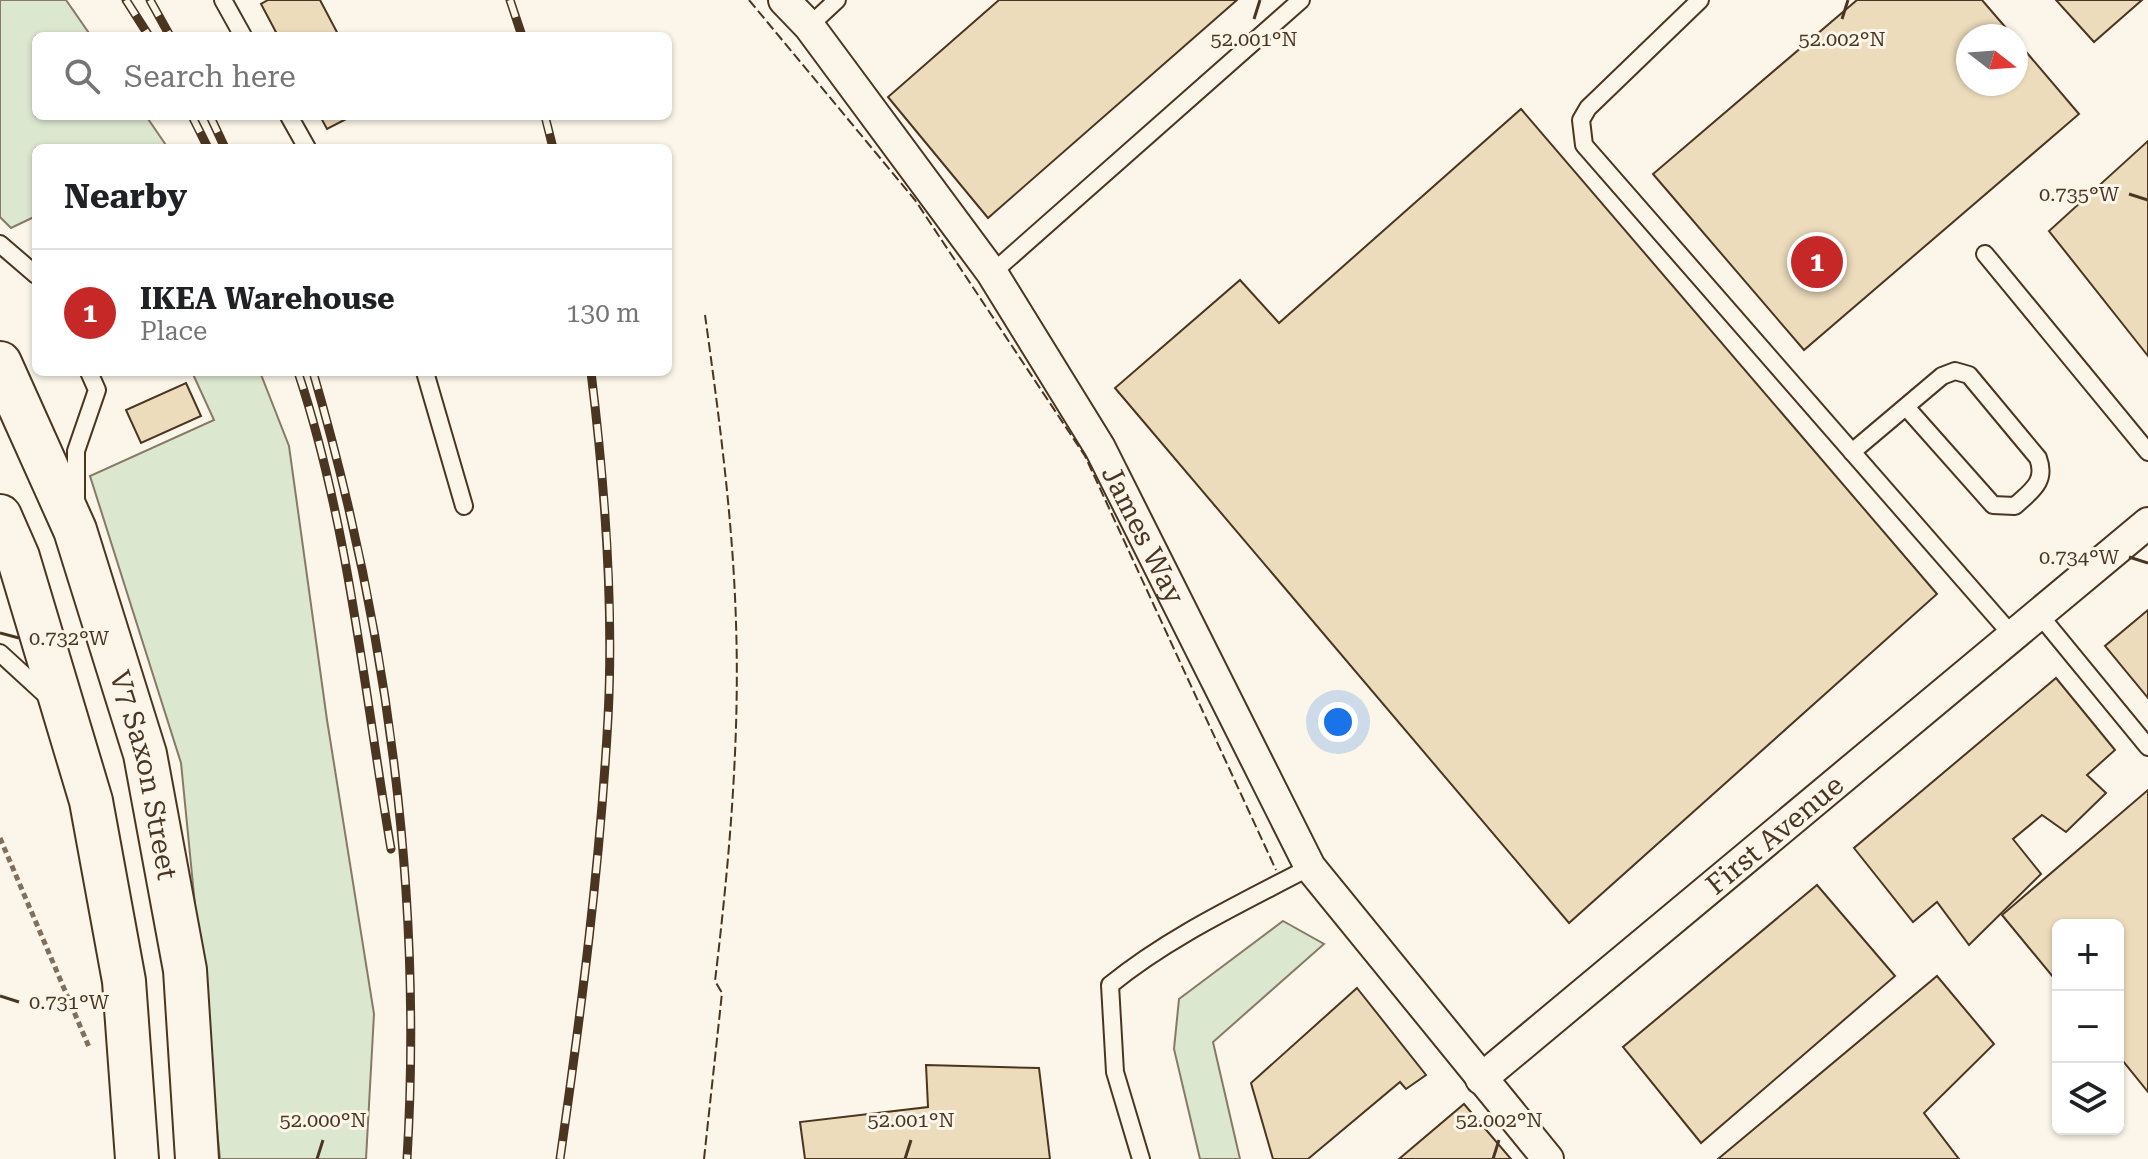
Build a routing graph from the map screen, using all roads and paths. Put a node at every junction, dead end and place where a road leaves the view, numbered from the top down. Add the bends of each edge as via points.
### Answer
1 (223, 0) edge
2 (784, 0) edge
3 (837, 0) edge
4 (1301, 0) edge
5 (1700, 0) edge
6 (809, 26) junction
7 (241, 32) edge
8 (291, 120) edge
9 (305, 144) edge
10 (0, 244) edge
11 (1985, 254) dead end
12 (32, 272) edge
13 (992, 273) junction
14 (0, 363) edge
15 (91, 376) edge
16 (426, 376) edge
17 (1906, 407) junction
18 (1852, 452) junction
19 (2148, 452) edge
20 (464, 506) dead end
21 (0, 516) edge
22 (2148, 523) edge
23 (75, 530) junction
24 (2038, 613) junction
25 (2012, 635) junction
26 (0, 653) edge
27 (67, 715) junction
28 (2148, 747) edge
29 (0, 838) edge
30 (1310, 867) junction
31 (92, 1054) dead end
32 (1481, 1079) junction
33 (137, 1159) edge
34 (197, 1159) edge
35 (1141, 1159) edge
36 (1548, 1159) edge

1 - 7 lane
2 - 6 street, James Way
3 - 6 lane
4 - 13 lane
5 - 18 lane via 1588,108 1581,120 1584,145
6 - 13 street, James Way
8 - 9 lane
10 - 12 lane
11 - 19 lane
13 - 30 street, James Way via 1100,448
14 - 23 main road, V7 Saxon Street
15 - 23 lane via 97,390 76,451
16 - 20 lane
17 - 17 lane via 1942,376 1955,371 1969,375 2038,458 2043,471 2039,484 2015,506 1993,505
17 - 18 lane
18 - 25 lane
21 - 27 main road, V7 Saxon Street
22 - 24 street, First Avenue
23 - 34 main road, V7 Saxon Street via 145,754 185,970
24 - 25 street, First Avenue
24 - 28 lane
25 - 32 street, First Avenue
26 - 27 lane
27 - 33 main road, V7 Saxon Street via 91,801 124,981
29 - 31 path
30 - 32 street, James Way
30 - 35 lane via 1199,926 1110,985 1115,1072
32 - 36 street

